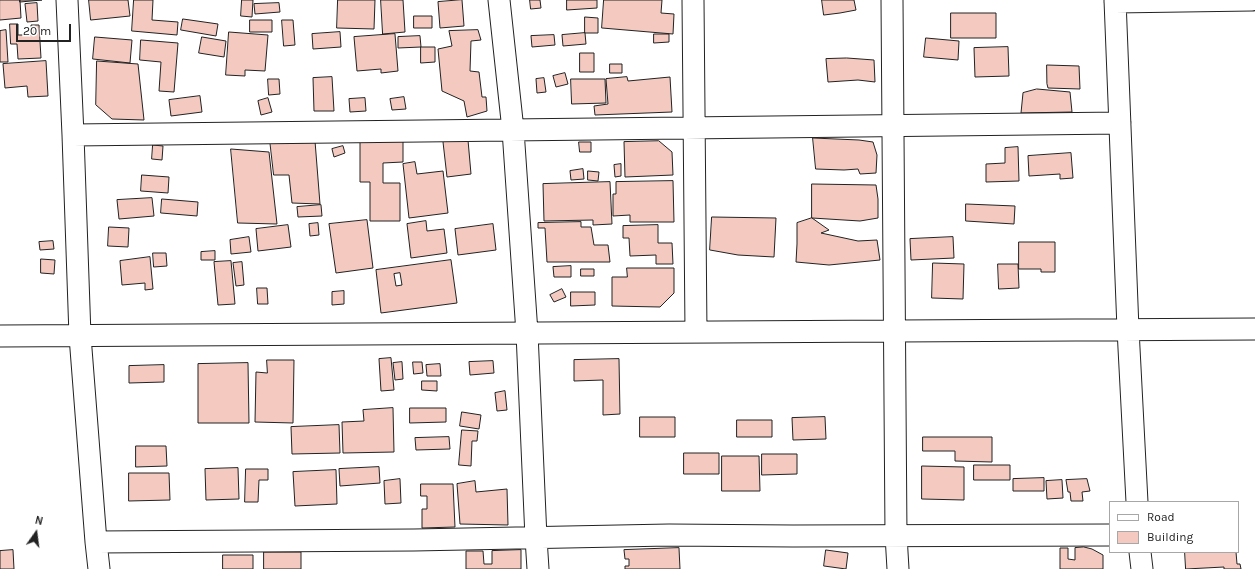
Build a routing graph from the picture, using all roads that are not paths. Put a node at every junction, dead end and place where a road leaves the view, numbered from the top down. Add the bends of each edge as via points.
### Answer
1 (67, 0) edge
2 (499, 0) edge
3 (693, 0) edge
4 (892, 0) edge
5 (1252, 0) edge
6 (1115, 1) edge
7 (1120, 123) junction
8 (893, 126) junction
9 (694, 128) junction
10 (513, 130) junction
11 (73, 135) junction
12 (1255, 328) edge
13 (1128, 329) junction
14 (894, 331) junction
15 (696, 332) junction
16 (528, 333) junction
17 (0, 336) edge
18 (80, 336) junction
19 (1137, 501) edge
20 (896, 535) junction
21 (1109, 535) edge
22 (536, 538) junction
23 (96, 542) junction
24 (1140, 553) edge
25 (99, 569) edge
26 (538, 569) edge
27 (898, 569) edge
28 (1142, 569) edge

1 - 11 street
2 - 10 street
3 - 9 street
4 - 8 street
5 - 6 street
6 - 7 street
7 - 8 street
7 - 13 street
8 - 9 street
8 - 14 street
9 - 10 street
9 - 15 street
10 - 11 street
10 - 16 street
11 - 18 street
12 - 13 street
13 - 14 street
13 - 19 street
14 - 15 street
14 - 20 street
15 - 16 street
16 - 18 street
16 - 22 street
17 - 18 street
18 - 23 street
20 - 21 street
20 - 22 street
20 - 27 street
22 - 23 street
22 - 26 street
23 - 25 street
24 - 28 street

